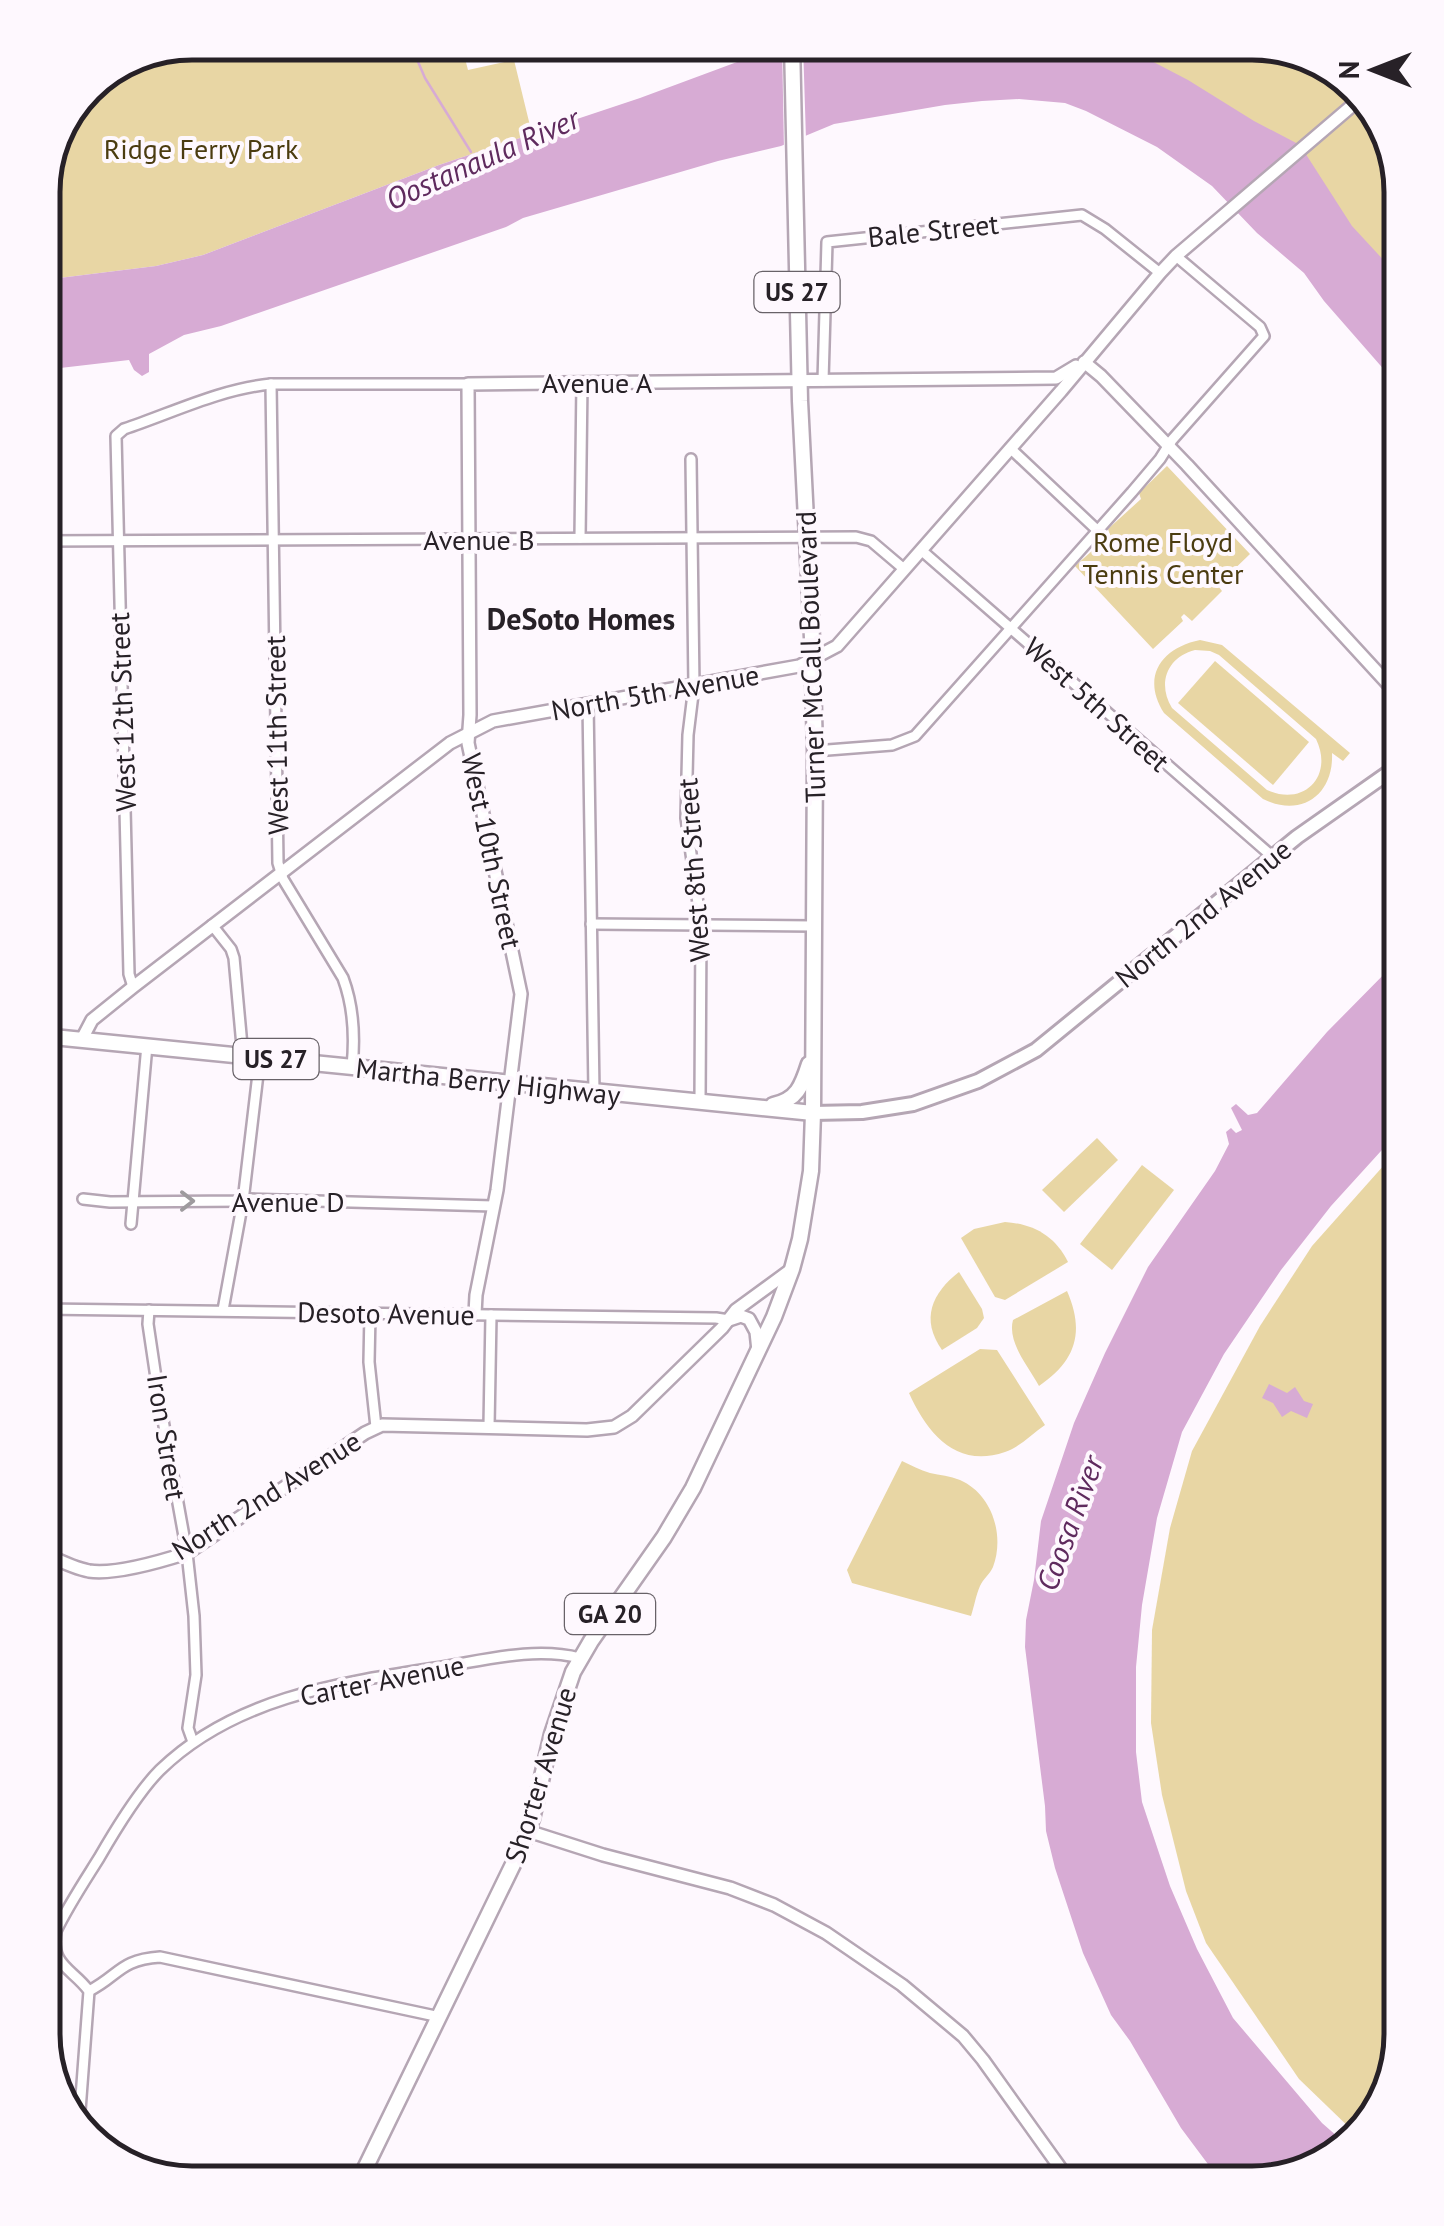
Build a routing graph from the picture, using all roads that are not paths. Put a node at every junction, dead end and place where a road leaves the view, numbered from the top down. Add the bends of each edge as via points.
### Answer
1 (792, 60) edge
2 (1335, 120) edge
3 (1176, 256) junction
4 (1160, 273) junction
5 (1084, 362) junction
6 (582, 382) junction
7 (799, 382) junction
8 (823, 382) junction
9 (271, 384) junction
10 (468, 384) junction
11 (116, 436) joint
12 (1168, 446) junction
13 (1010, 448) junction
14 (691, 459) dead end
15 (1097, 530) junction
16 (692, 536) junction
17 (807, 536) junction
18 (580, 538) junction
19 (274, 539) junction
20 (118, 540) junction
21 (470, 540) junction
22 (60, 541) edge
23 (921, 550) junction
24 (904, 570) junction
25 (1011, 628) junction
26 (813, 659) junction
27 (1384, 679) edge
28 (694, 686) junction
29 (588, 703) junction
30 (469, 732) junction
31 (814, 751) junction
32 (1384, 776) edge
33 (1272, 857) junction
34 (281, 872) junction
35 (591, 924) junction
36 (701, 925) junction
37 (212, 926) junction
38 (814, 926) junction
39 (133, 987) junction
40 (60, 1037) edge
41 (82, 1038) junction
42 (148, 1045) junction
43 (813, 1049) junction
44 (240, 1054) junction
45 (260, 1057) junction
46 (352, 1066) junction
47 (510, 1083) junction
48 (594, 1092) junction
49 (700, 1102) junction
50 (755, 1107) junction
51 (813, 1113) junction
52 (83, 1200) dead end
53 (132, 1200) junction
54 (242, 1201) junction
55 (494, 1206) junction
56 (131, 1224) dead end
57 (792, 1269) junction
58 (60, 1309) edge
59 (149, 1310) junction
60 (223, 1310) junction
61 (370, 1312) junction
62 (475, 1314) junction
63 (491, 1315) junction
64 (728, 1320) junction
65 (758, 1352) junction
66 (489, 1426) junction
67 (376, 1427) junction
68 (187, 1553) junction
69 (60, 1560) edge
70 (580, 1658) junction
71 (193, 1742) junction
72 (528, 1831) junction
73 (60, 1924) edge
74 (60, 1962) edge
75 (89, 1991) junction
76 (440, 2018) junction
77 (81, 2104) edge
78 (366, 2166) edge
79 (1057, 2166) edge

1 - 7 main road, Turner McCall Boulevard / US 27
2 - 3 street, North 5th Avenue
3 - 4 street, North 5th Avenue
3 - 12 street via 1264,332
4 - 5 street, North 5th Avenue
4 - 8 street, Bale Street via 1082,215 827,242
5 - 8 street, Avenue A via 1056,378
5 - 12 street
5 - 13 street, North 5th Avenue
6 - 7 street, Avenue A
6 - 10 street, Avenue A
6 - 18 street
7 - 8 street, Avenue A
7 - 17 main road, Turner McCall Boulevard / US 27
9 - 10 street, Avenue A
9 - 11 street, Avenue A via 226,392
9 - 19 street, West 11th Street
10 - 21 street, West 10th Street
11 - 20 street, West 12th Street
12 - 15 street
12 - 27 street
13 - 15 street
13 - 23 street, North 5th Avenue
14 - 16 street, West 8th Street
15 - 25 street
16 - 17 street, Avenue B
16 - 18 street, Avenue B
16 - 28 street, West 8th Street
17 - 24 street, Avenue B via 868,539
17 - 26 main road, Turner McCall Boulevard / US 27
18 - 21 street, Avenue B
19 - 20 street, Avenue B
19 - 21 street, Avenue B
19 - 34 street, West 11th Street
20 - 22 street, Avenue B
20 - 39 street, West 12th Street
21 - 30 street, West 10th Street
23 - 24 street, North 5th Avenue
23 - 25 street, West 5th Street
24 - 26 street, North 5th Avenue via 837,646
25 - 31 street via 915,736 892,745
25 - 33 street, West 5th Street
26 - 28 street, North 5th Avenue
26 - 31 main road, Turner McCall Boulevard / US 27
28 - 29 street, North 5th Avenue
28 - 36 street, West 8th Street via 686,818
29 - 30 street, North 5th Avenue via 493,721
29 - 35 street
30 - 34 street, North 5th Avenue
30 - 47 street, West 10th Street via 520,986
31 - 38 main road, Turner McCall Boulevard / US 27
32 - 33 main road, North 2nd Avenue
33 - 51 main road, North 2nd Avenue via 1036,1050 986,1078 913,1104
34 - 37 street, North 5th Avenue
34 - 46 street, West 11th Street via 349,994
35 - 36 street
35 - 48 street
36 - 38 street
36 - 49 street, West 8th Street
37 - 39 street, North 5th Avenue
37 - 44 street via 234,958
38 - 43 main road, Turner McCall Boulevard / US 27
39 - 41 street, North 5th Avenue via 92,1020
40 - 41 main road, Martha Berry Highway / US 27
41 - 42 main road, Martha Berry Highway / US 27
42 - 44 main road, Martha Berry Highway / US 27
42 - 53 street
43 - 50 main road, US 27 via 795,1096
43 - 51 main road, Turner McCall Boulevard / US 27
44 - 45 main road, Martha Berry Highway / US 27
45 - 46 main road, Martha Berry Highway / US 27
45 - 54 street
46 - 47 main road, Martha Berry Highway / US 27
47 - 48 main road, Martha Berry Highway / US 27
47 - 55 street, West 10th Street
48 - 49 main road, Martha Berry Highway / US 27
49 - 50 main road, Martha Berry Highway / US 27
50 - 51 main road, Martha Berry Highway / US 27
51 - 57 main road, Turner McCall Boulevard / GA 20 via 811,1171
52 - 53 street, Avenue D
53 -> 54 street, Avenue D
53 - 56 street
54 - 55 street, Avenue D
54 - 60 street
55 - 62 street, West 10th Street
57 - 64 street, North 2nd Avenue
57 - 65 main road, Shorter Avenue / GA 20
58 - 59 street, Desoto Avenue
59 - 60 street, Desoto Avenue
59 - 68 street, Iron Street
60 - 61 street, Desoto Avenue
61 - 62 street, Desoto Avenue
61 - 67 street
62 - 63 street, Desoto Avenue
63 - 64 street, Desoto Avenue
63 - 66 street
64 - 65 street via 753,1323
64 - 66 street, North 2nd Avenue via 614,1427
65 - 70 main road, Shorter Avenue / GA 20 via 684,1504
66 - 67 street, North 2nd Avenue
67 - 68 street, North 2nd Avenue
68 - 69 street, North 2nd Avenue via 100,1572
68 - 71 street, Iron Street via 197,1659 188,1728
70 - 71 street, Carter Avenue via 521,1655 327,1685 232,1719
70 - 72 main road, Shorter Avenue / GA 20 via 555,1722
71 - 73 street, Carter Avenue via 150,1781
72 - 76 main road, Shorter Avenue / GA 20
72 - 79 street via 730,1888 826,1933 963,2036
74 - 75 street, Carter Avenue
75 - 76 street via 128,1964 160,1958
75 - 77 street
76 - 78 main road, Shorter Avenue / GA 20

